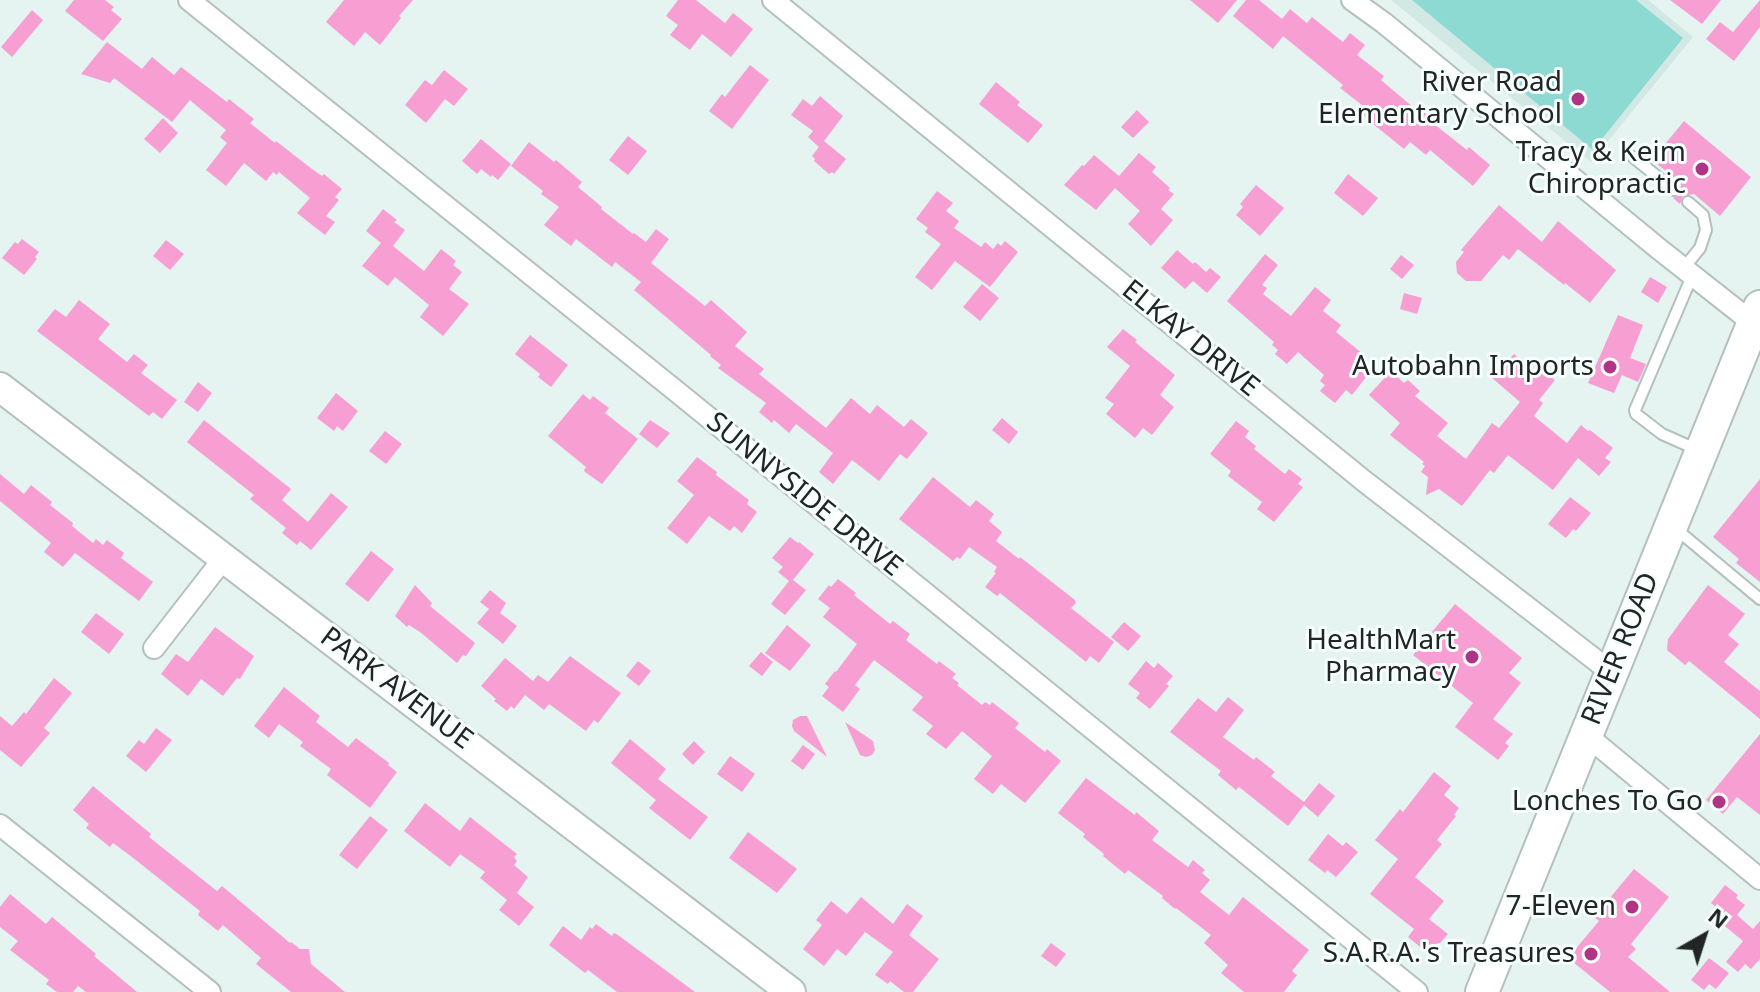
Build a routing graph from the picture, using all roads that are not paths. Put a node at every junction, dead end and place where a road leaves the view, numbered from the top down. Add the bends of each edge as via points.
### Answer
1 (189, 0) edge
2 (773, 0) edge
3 (1352, 0) edge
4 (1633, 157) dead end
5 (1674, 190) dead end
6 (1688, 202) dead end
7 (1688, 272) junction
8 (1757, 315) edge
9 (0, 387) edge
10 (1701, 452) junction
11 (1671, 525) junction
12 (224, 558) junction
13 (1760, 599) edge
14 (154, 648) dead end
15 (1611, 672) junction
16 (1586, 735) junction
17 (0, 825) edge
18 (1760, 879) edge
19 (210, 992) edge
20 (791, 992) edge
21 (1417, 992) edge
22 (1482, 992) edge

1 - 21 street, SUNNYSIDE DRIVE
2 - 15 street, ELKAY DRIVE via 1364,481
3 - 7 street
4 - 5 lane
6 - 7 lane via 1703,215 1706,230
7 - 8 street
7 - 10 lane via 1635,410 1662,434
8 - 10 main road, RIVER ROAD
9 - 12 street, PARK AVENUE
10 - 11 main road, RIVER ROAD
11 - 13 lane
11 - 15 main road, RIVER ROAD
12 - 14 street
12 - 20 street, PARK AVENUE
15 - 16 main road, RIVER ROAD
16 - 18 street
16 - 22 main road, RIVER ROAD
17 - 19 street

